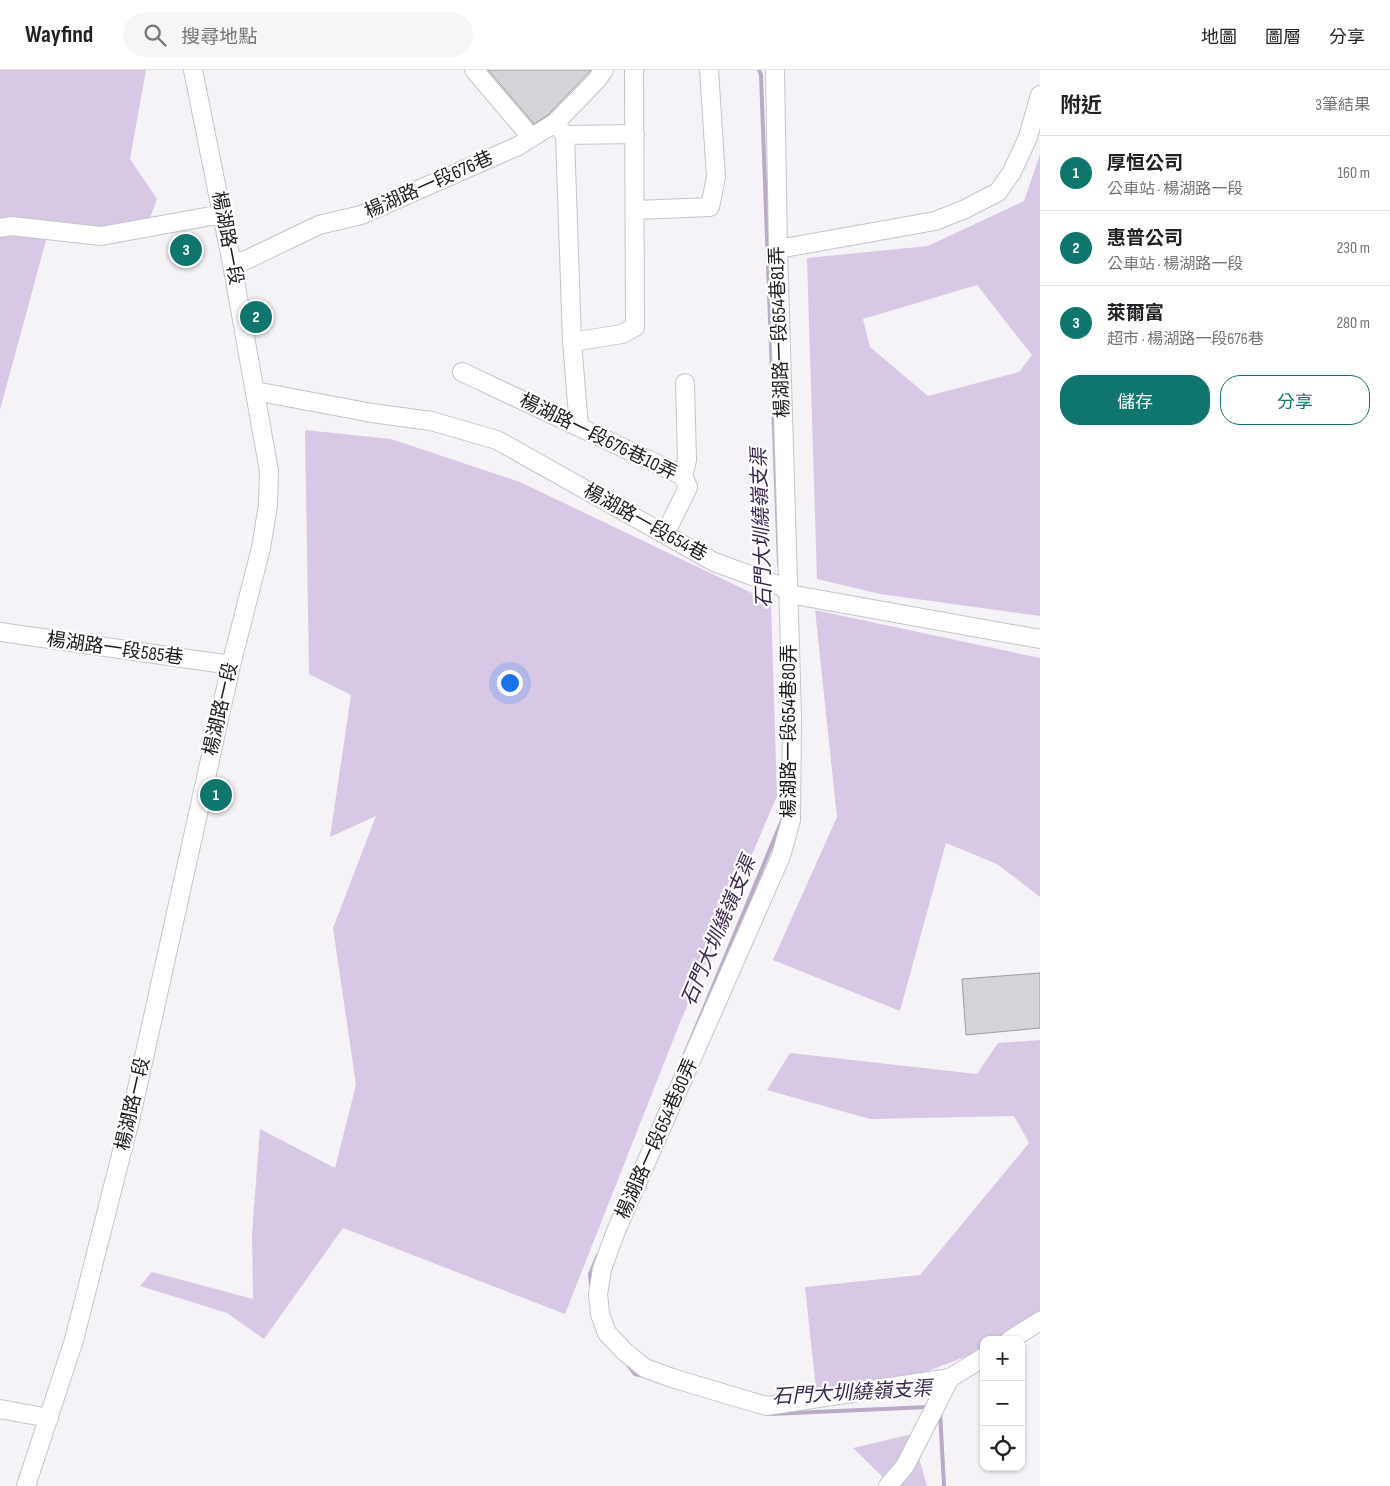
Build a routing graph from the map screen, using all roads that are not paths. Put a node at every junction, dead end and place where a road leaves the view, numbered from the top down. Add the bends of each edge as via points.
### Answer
1 (193, 70) edge
2 (474, 70) edge
3 (604, 70) edge
4 (634, 70) edge
5 (709, 70) edge
6 (775, 70) edge
7 (1040, 96) edge
8 (560, 129) junction
9 (634, 134) junction
10 (532, 137) junction
11 (636, 210) junction
12 (222, 214) junction
13 (0, 228) edge
14 (778, 249) junction
15 (232, 264) junction
16 (572, 342) junction
17 (462, 372) dead end
18 (686, 383) dead end
19 (255, 391) junction
20 (580, 427) junction
21 (683, 476) junction
22 (668, 528) dead end
23 (779, 587) junction
24 (0, 632) edge
25 (1040, 639) edge
26 (231, 664) junction
27 (1040, 1321) edge
28 (1016, 1336) edge
29 (980, 1359) edge
30 (950, 1378) junction
31 (0, 1409) edge
32 (49, 1418) junction
33 (26, 1486) edge
34 (888, 1486) edge

1 - 12 street, 楊湖路一段
2 - 10 street
3 - 8 street, 楊湖路一段676巷
4 - 9 street
5 - 11 street via 716,177 710,207
6 - 14 street, 楊湖路一段654巷81弄
7 - 14 street via 1028,137 1012,172 998,192 935,221
8 - 9 street
8 - 10 street, 楊湖路一段676巷
8 - 16 street
9 - 11 street
10 - 15 street, 楊湖路一段676巷 via 361,215 319,226
11 - 16 street via 635,328 622,334
12 - 13 street via 101,236 11,226
12 - 15 street, 楊湖路一段
14 - 23 street, 楊湖路一段654巷81弄
15 - 19 street, 楊湖路一段
16 - 20 street
17 - 20 street, 楊湖路一段676巷10弄
18 - 21 street via 687,460
19 - 23 street, 楊湖路一段654巷 via 372,414 431,421 497,440 714,562
19 - 26 street, 楊湖路一段 via 269,471 268,505 261,548
20 - 21 street, 楊湖路一段676巷10弄
21 - 22 street, 楊湖路一段676巷10弄 via 688,487
23 - 25 street, 楊湖路一段654巷
23 - 30 street, 楊湖路一段654巷80弄 via 792,724 791,820 782,856 620,1222 602,1269 598,1294 600,1314 607,1333 646,1368 766,1406
24 - 26 street, 楊湖路一段585巷
26 - 32 street, 楊湖路一段 via 131,1116 74,1340
27 - 28 street
29 - 30 street
30 - 34 street via 905,1466
31 - 32 street
32 - 33 street, 楊湖路一段

